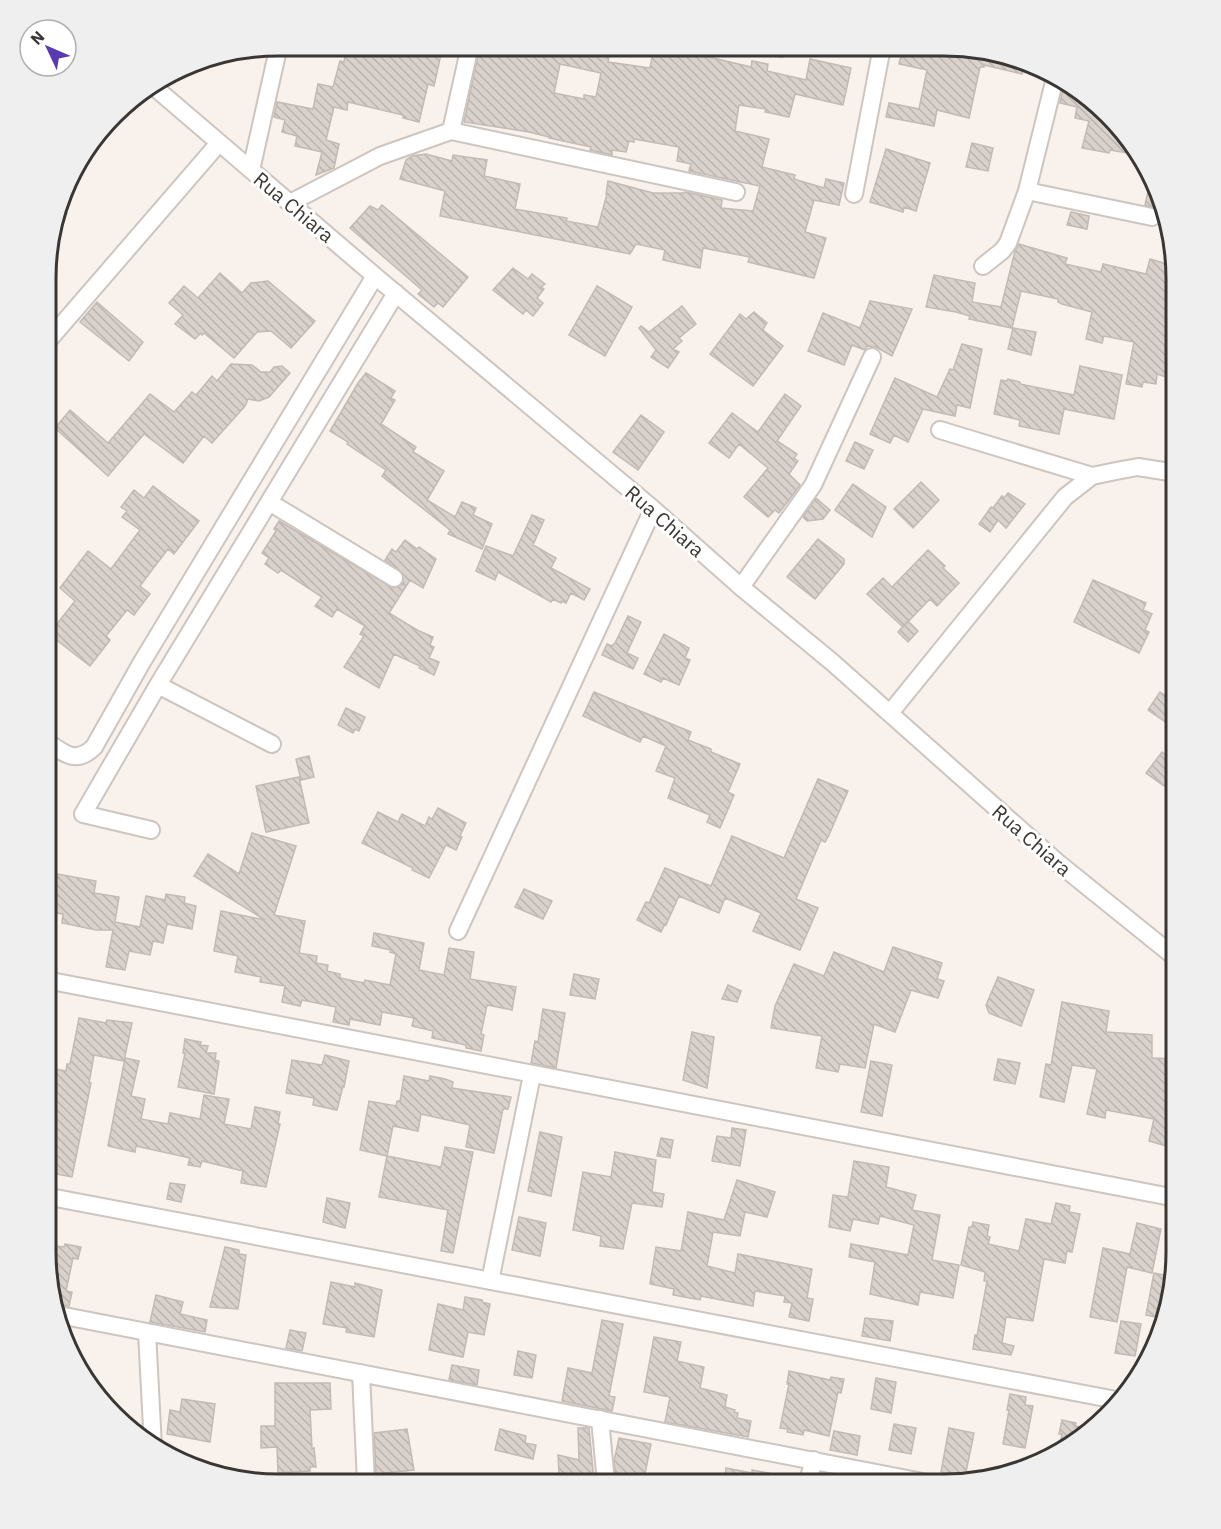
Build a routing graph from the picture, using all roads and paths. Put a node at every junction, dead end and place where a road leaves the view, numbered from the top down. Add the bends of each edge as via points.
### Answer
1 (277, 56) edge
2 (468, 56) edge
3 (880, 56) edge
4 (1053, 85) edge
5 (158, 90) edge
6 (451, 131) junction
7 (219, 143) junction
8 (251, 170) junction
9 (1027, 190) junction
10 (736, 192) dead end
11 (854, 194) dead end
12 (290, 203) junction
13 (1152, 217) dead end
14 (983, 266) dead end
15 (375, 276) junction
16 (396, 293) junction
17 (56, 332) edge
18 (872, 357) dead end
19 (940, 430) dead end
20 (1166, 471) edge
21 (1092, 476) junction
22 (269, 502) junction
23 (653, 509) junction
24 (394, 579) dead end
25 (741, 587) junction
26 (158, 685) junction
27 (890, 713) junction
28 (272, 744) dead end
29 (56, 748) edge
30 (151, 830) dead end
31 (458, 931) dead end
32 (1166, 950) edge
33 (56, 982) edge
34 (532, 1075) junction
35 (1166, 1195) edge
36 (56, 1198) edge
37 (490, 1281) junction
38 (65, 1316) edge
39 (147, 1332) junction
40 (361, 1373) junction
41 (1109, 1399) edge
42 (600, 1419) junction
43 (152, 1435) edge
44 (814, 1460) junction
45 (366, 1474) edge
46 (605, 1474) edge
47 (810, 1474) edge
48 (883, 1474) edge

1 - 8 street
2 - 6 street
3 - 11 street
4 - 9 street
5 - 7 street, Rua Chiara
6 - 10 street
6 - 12 street via 381,156
7 - 8 street, Rua Chiara
7 - 17 street
8 - 12 street, Rua Chiara
9 - 13 street
9 - 14 street via 1008,243
12 - 15 street, Rua Chiara
15 - 16 street, Rua Chiara
15 - 29 street via 94,747 73,757
16 - 22 street
16 - 23 street, Rua Chiara
18 - 25 street via 813,485
19 - 21 street
20 - 21 street via 1138,467
21 - 27 street via 1065,497
22 - 24 street
22 - 26 street
23 - 25 street, Rua Chiara
23 - 31 street
25 - 27 street, Rua Chiara
26 - 28 street
26 - 30 street via 83,814
27 - 32 street, Rua Chiara via 1057,862
33 - 34 street
34 - 35 street
34 - 37 street
36 - 37 street
37 - 41 street
38 - 39 street
39 - 40 street
39 - 43 street
40 - 42 street
40 - 45 street
42 - 44 street
42 - 46 street
44 - 47 street
44 - 48 street

